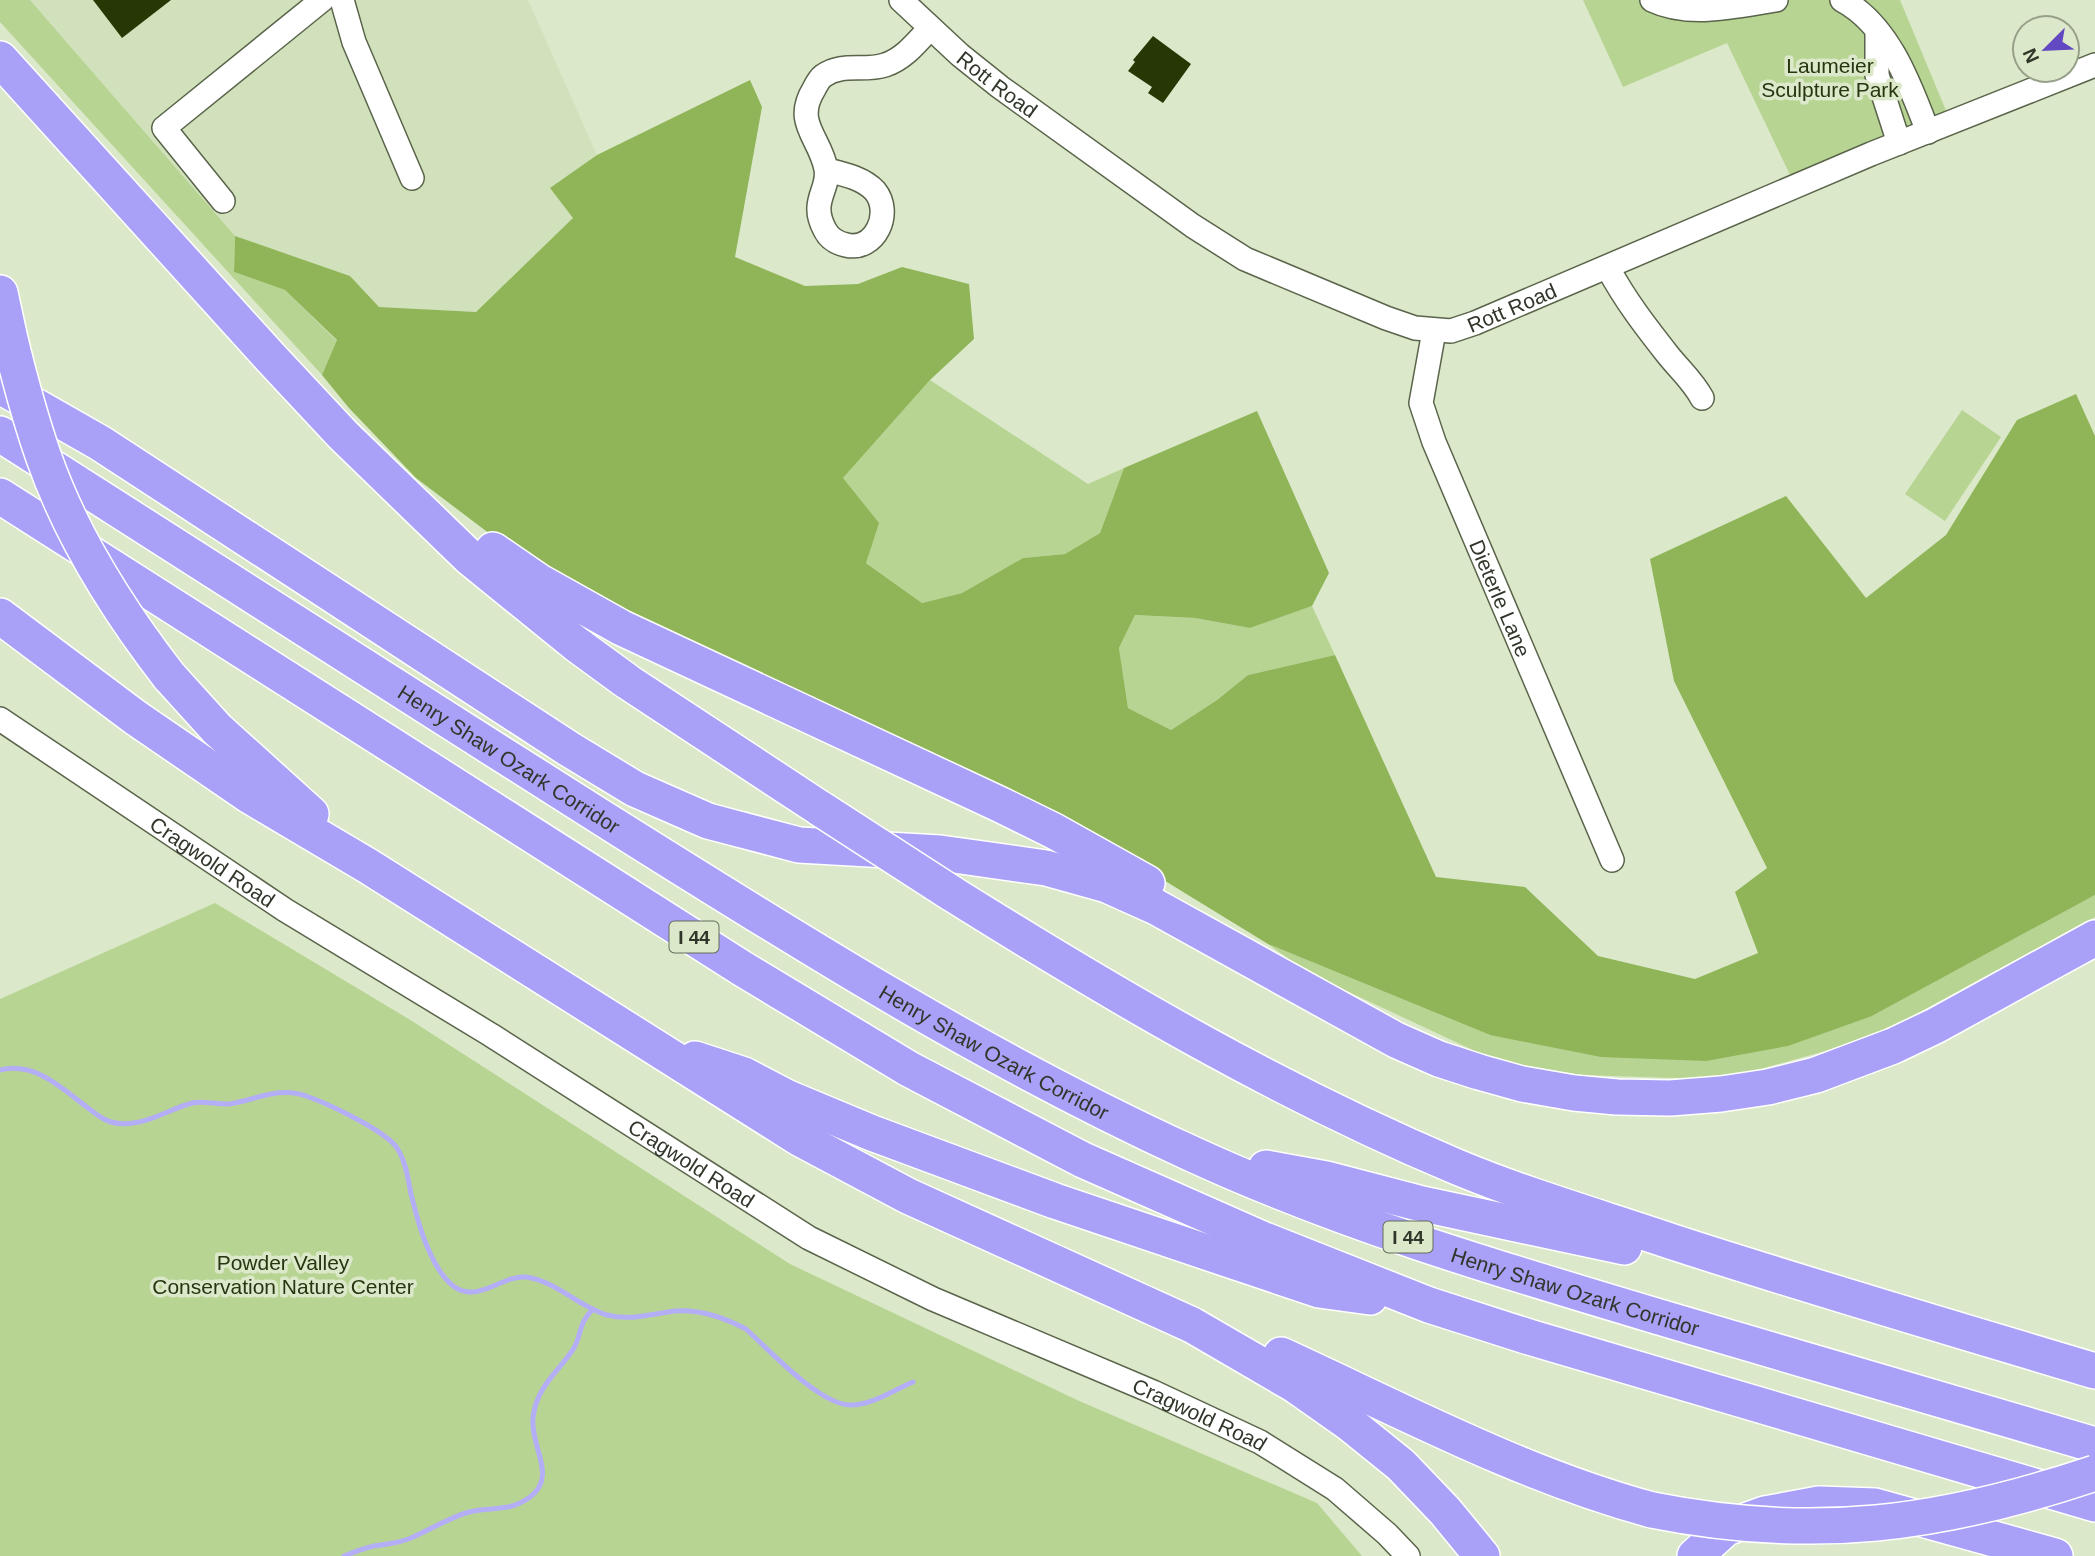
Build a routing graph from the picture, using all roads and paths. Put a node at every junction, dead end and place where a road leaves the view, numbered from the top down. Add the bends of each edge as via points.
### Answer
1 (322, 0) edge
2 (342, 0) edge
3 (901, 0) edge
4 (1652, 0) edge
5 (1776, 0) edge
6 (1842, 0) edge
7 (930, 28) junction
8 (1877, 32) junction
9 (0, 59) edge
10 (2095, 65) edge
11 (1928, 132) junction
12 (1899, 143) junction
13 (827, 170) dead end
14 (412, 178) dead end
15 (223, 201) dead end
16 (1608, 268) junction
17 (0, 293) edge
18 (1434, 331) junction
19 (0, 386) edge
20 (1702, 398) dead end
21 (0, 434) edge
22 (0, 496) edge
23 (412, 500) junction
24 (0, 616) edge
25 (0, 719) edge
26 (1612, 860) dead end
27 (368, 866) junction
28 (2095, 938) edge
29 (1292, 981) junction
30 (651, 1045) junction
31 (1193, 1155) junction
32 (1786, 1279) junction
33 (1429, 1305) junction
34 (1192, 1325) junction
35 (2095, 1371) edge
36 (2095, 1445) edge
37 (2095, 1473) edge
38 (2095, 1504) edge
39 (1408, 1556) edge
40 (1482, 1556) edge
41 (1695, 1556) edge
42 (2055, 1556) edge

1 - 15 street via 164,128
2 - 14 street via 354,42
3 - 7 street, Rott Road
4 - 5 street via 1690,9
6 - 8 street via 1854,6
7 - 13 street via 903,56 884,66 844,67 821,77 806,102 807,125
7 - 18 street, Rott Road via 1032,111 1245,259 1386,318
8 - 11 street via 1908,79
8 - 12 street via 1877,75
9 - 23 highway via 271,358
10 - 11 street, Rott Road
11 - 12 street, Rott Road
12 - 16 street, Rott Road
16 - 18 street, Rott Road via 1475,323
16 - 20 street via 1625,300
17 - 27 highway, bridge via 45,461 71,521 136,634 217,729
18 - 26 street, Dieterle Lane via 1421,403 1434,442
19 - 29 highway via 100,443 635,789 708,821 799,845 940,853 1046,868 1107,885
21 - 31 highway, Henry Shaw Ozark Corridor / I 44 via 836,965 1023,1072
22 - 33 highway, I 44 via 743,969 909,1069 1172,1201
23 - 29 highway via 538,582 622,628 1098,855 1201,916
23 - 32 highway, bridge via 470,558 576,644 681,719 1139,1009 1370,1129 1525,1194
24 - 27 highway via 189,755
25 - 39 street, Cragwold Road via 285,910 809,1238 933,1299 1260,1442 1335,1489
27 - 30 highway
28 - 29 highway via 1935,1026 1852,1063 1768,1087 1670,1098 1574,1093 1479,1073 1396,1041
30 - 33 highway via 744,1075 788,1098 941,1160 1209,1254 1319,1290
30 - 34 highway via 799,1138 908,1196
31 - 32 highway via 1326,1179 1418,1203
31 - 36 highway, Henry Shaw Ozark Corridor / I 44 via 1320,1206 1504,1270
32 - 35 highway
33 - 38 highway, I 44
34 - 37 highway, bridge via 1258,1344 1536,1472 1602,1496 1696,1518 1802,1527 1861,1525 1976,1508
34 - 40 highway via 1296,1385 1349,1423 1401,1465
41 - 42 highway via 1726,1528 1765,1514 1819,1504 1875,1506

